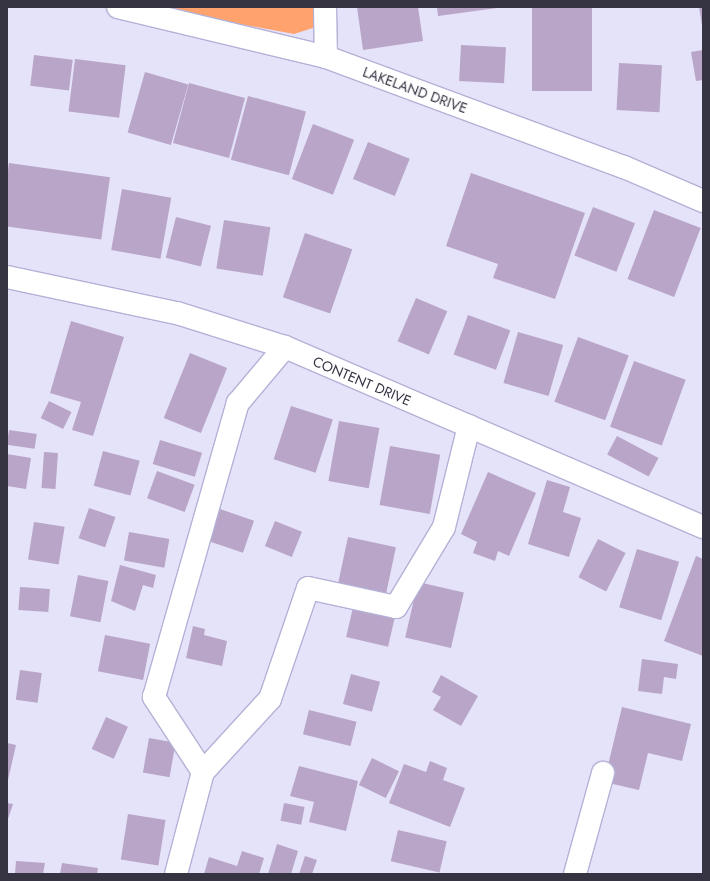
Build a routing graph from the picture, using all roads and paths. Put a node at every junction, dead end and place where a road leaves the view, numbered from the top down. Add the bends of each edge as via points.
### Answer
1 (118, 7) edge
2 (325, 7) edge
3 (326, 57) junction
4 (703, 201) edge
5 (7, 277) edge
6 (284, 347) junction
7 (469, 426) junction
8 (703, 527) edge
9 (203, 772) junction
10 (603, 773) dead end
11 (176, 874) edge
12 (574, 874) edge

1 - 3 street, LAKELAND DRIVE
2 - 3 street
3 - 4 street, LAKELAND DRIVE via 624,167
5 - 6 street, CONTENT DRIVE via 176,312
6 - 7 street, CONTENT DRIVE
6 - 9 street via 238,402 154,697
7 - 8 street, CONTENT DRIVE
7 - 9 street via 444,527 396,607 308,588 270,699
9 - 11 street
10 - 12 street

